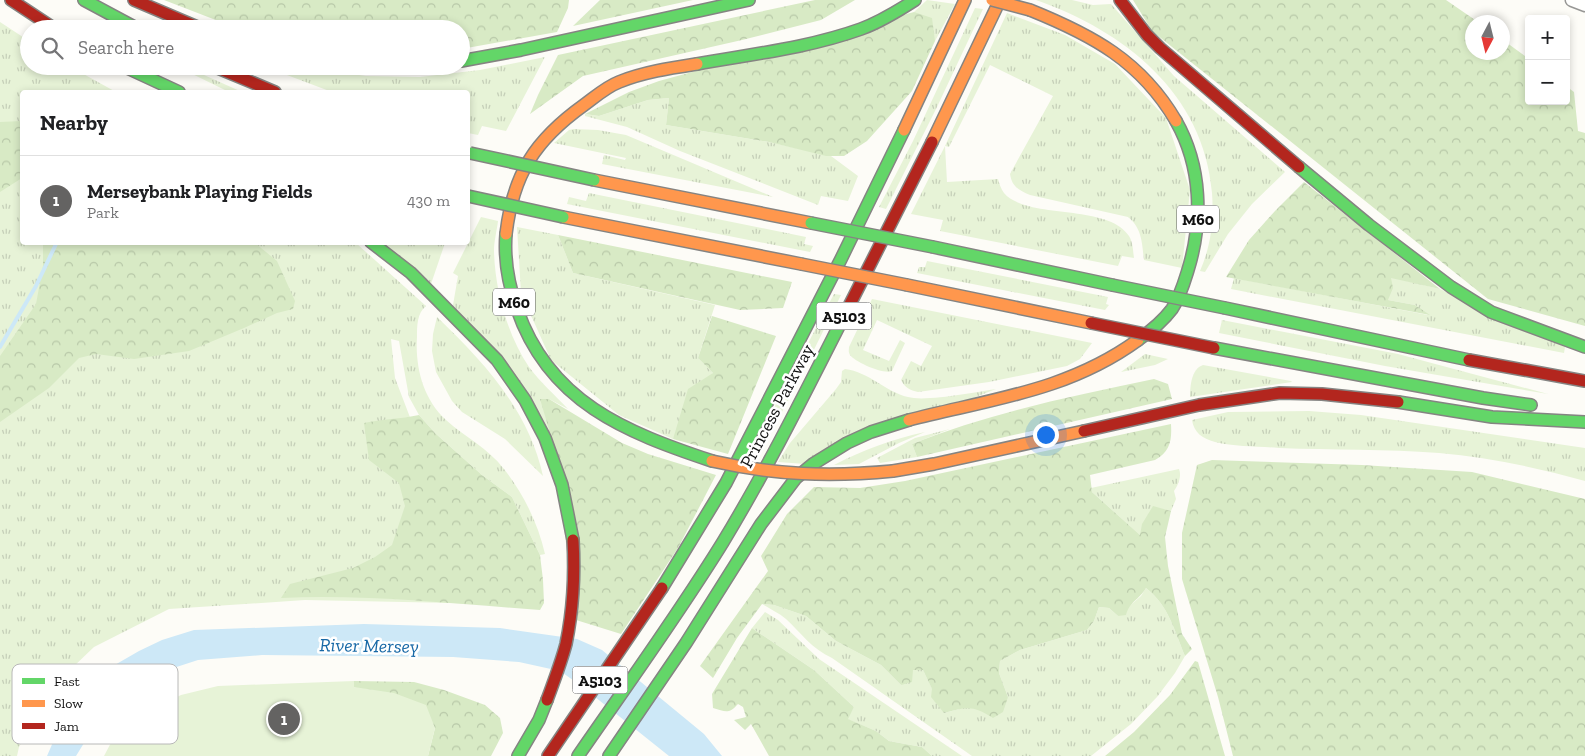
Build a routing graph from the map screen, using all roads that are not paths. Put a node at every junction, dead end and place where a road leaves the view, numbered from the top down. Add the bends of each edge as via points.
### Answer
1 (12, 0) edge
2 (84, 0) edge
3 (134, 0) edge
4 (749, 0) edge
5 (915, 0) edge
6 (965, 0) edge
7 (992, 0) edge
8 (1000, 0) edge
9 (1120, 0) edge
10 (1572, 0) edge
11 (1585, 5) edge
12 (42, 20) edge
13 (121, 20) edge
14 (181, 20) edge
15 (470, 59) edge
16 (123, 75) edge
17 (143, 75) edge
18 (234, 75) edge
19 (141, 87) dead end
20 (175, 90) edge
21 (270, 90) edge
22 (470, 153) edge
23 (470, 196) edge
24 (375, 245) edge
25 (1585, 347) edge
26 (1585, 380) edge
27 (1539, 406) dead end
28 (1557, 409) dead end
29 (1585, 413) edge
30 (1585, 422) edge
31 (518, 756) edge
32 (548, 756) edge
33 (578, 756) edge
34 (609, 756) edge

1 - 12 highway
2 - 13 highway
3 - 14 highway
4 - 15 highway
5 - 30 highway, M60, bridge via 884,19 831,38 617,82 564,118 543,139 521,171 512,194 507,266 513,299 529,342 558,380 588,406 649,439 741,468 794,475 840,476 893,471 1199,405 1280,393 1382,399 1492,417
6 - 32 highway, Princess Parkway / A5103 via 841,259 726,483 653,603
7 - 34 highway, M60, bridge via 1071,26 1106,46 1148,80 1182,130 1195,174 1198,219 1187,275 1175,304 1156,328 1089,372 1004,400 896,424 858,437 798,475 771,510 686,644
8 - 33 highway, Princess Parkway / A5103 via 938,132 742,510
9 - 25 highway via 1160,48 1290,159 1451,287 1491,312
10 - 11 street
16 - 19 highway
17 - 20 highway
18 - 21 highway
22 - 26 highway, bridge via 1491,365
23 - 27 highway, bridge via 1214,348
24 - 31 highway via 411,273 497,360 546,438 562,485 573,533 576,574 564,650 539,720
28 - 29 highway

